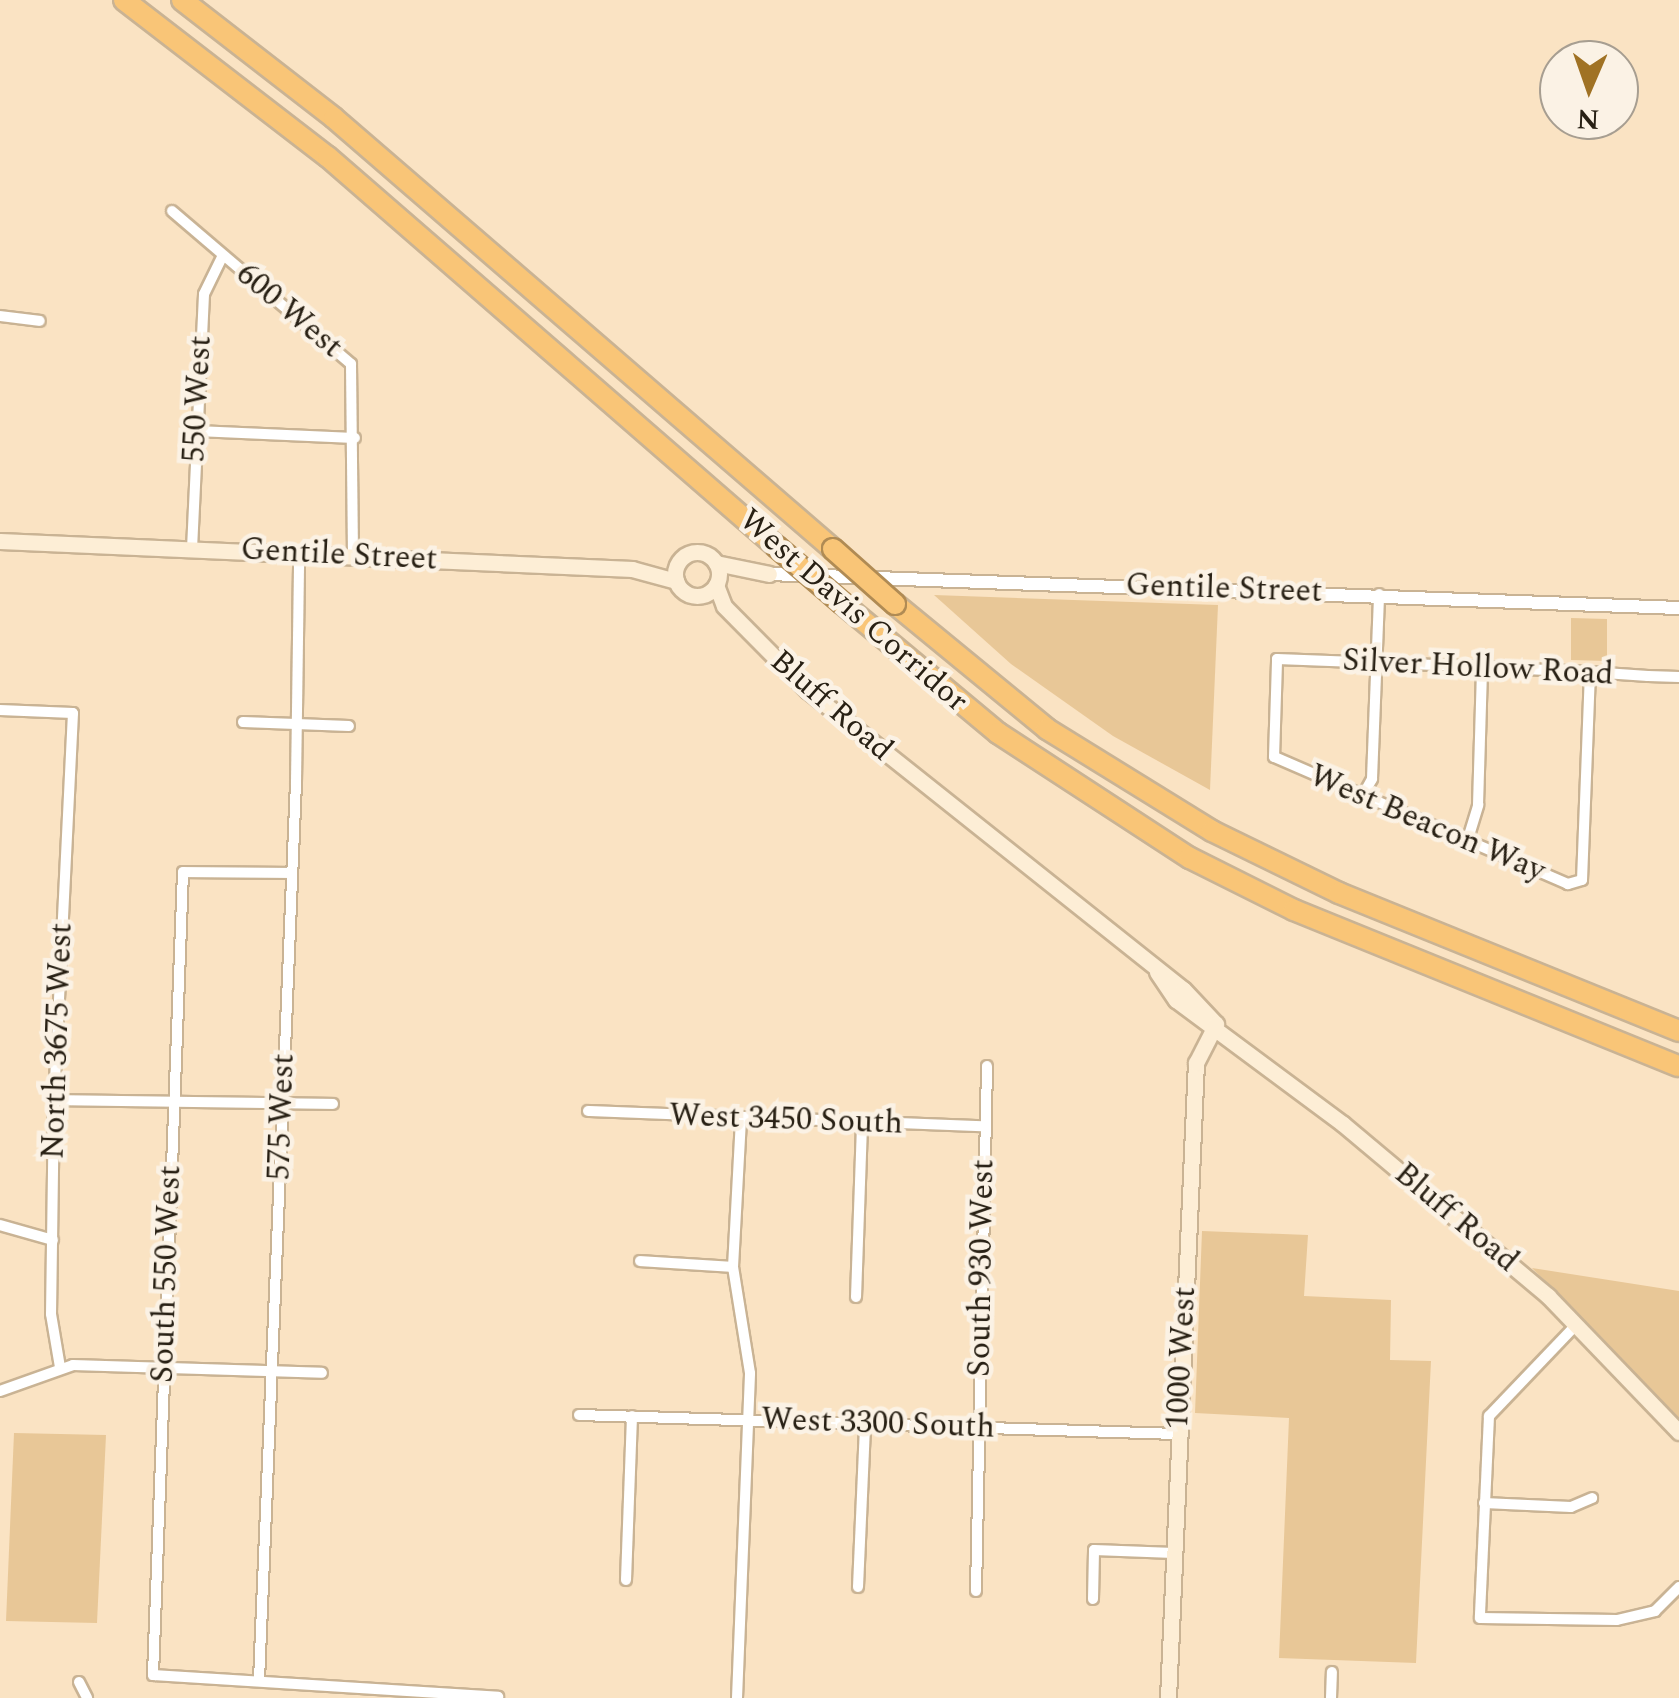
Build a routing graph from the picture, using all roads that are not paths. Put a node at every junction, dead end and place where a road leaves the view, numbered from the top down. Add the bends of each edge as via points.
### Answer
1 (124, 0) edge
2 (182, 0) edge
3 (172, 211) dead end
4 (223, 255) junction
5 (0, 316) edge
6 (40, 320) dead end
7 (196, 431) junction
8 (355, 438) junction
9 (0, 541) edge
10 (192, 549) junction
11 (299, 554) junction
12 (353, 556) junction
13 (683, 557) junction
14 (716, 562) junction
15 (632, 569) junction
16 (769, 574) junction
17 (676, 581) junction
18 (717, 584) junction
19 (1379, 594) junction
20 (696, 597) junction
21 (1679, 608) edge
22 (742, 625) junction
23 (1376, 663) junction
24 (1482, 667) junction
25 (1590, 672) junction
26 (1679, 677) edge
27 (0, 710) edge
28 (242, 722) dead end
29 (298, 724) junction
30 (349, 726) dead end
31 (1274, 757) joint
32 (1362, 797) junction
33 (1467, 842) junction
34 (290, 873) junction
35 (1216, 1024) junction
36 (1679, 1031) edge
37 (987, 1066) dead end
38 (1679, 1066) edge
39 (174, 1098) junction
40 (54, 1100) junction
41 (283, 1102) junction
42 (334, 1104) dead end
43 (588, 1112) dead end
44 (741, 1118) junction
45 (862, 1124) junction
46 (984, 1126) junction
47 (0, 1224) edge
48 (52, 1240) junction
49 (640, 1261) dead end
50 (733, 1266) junction
51 (856, 1297) dead end
52 (1576, 1324) junction
53 (164, 1366) junction
54 (60, 1367) junction
55 (273, 1372) junction
56 (322, 1373) dead end
57 (0, 1391) edge
58 (579, 1415) dead end
59 (632, 1416) junction
60 (749, 1420) junction
61 (865, 1426) junction
62 (979, 1427) junction
63 (1679, 1432) edge
64 (1178, 1434) junction
65 (1592, 1498) dead end
66 (1484, 1503) junction
67 (1174, 1552) junction
68 (626, 1580) dead end
69 (858, 1586) dead end
70 (1679, 1588) edge
71 (976, 1591) dead end
72 (1093, 1599) dead end
73 (1332, 1672) dead end
74 (259, 1680) junction
75 (79, 1682) dead end
76 (320, 1693) edge
77 (442, 1695) edge
78 (498, 1697) edge
79 (87, 1698) edge
80 (737, 1698) edge
81 (1168, 1698) edge
82 (1331, 1698) edge

1 - 38 highway, West Davis Corridor, bridge via 328,157 998,733 1190,858 1294,910
2 - 36 highway, West Davis Corridor, bridge via 334,118 894,604 1048,729 1212,832 1339,893
3 - 4 street, 600 West
4 - 7 street, 550 West via 204,294
4 - 8 street, 600 West via 343,352 356,379
5 - 6 street
7 - 8 street
7 - 10 street, 550 West
8 - 12 street, 600 West
9 - 10 main road, Gentile Street
10 - 11 main road, Gentile Street
11 - 12 main road, Gentile Street
11 - 29 street, 575 West
12 - 15 main road, Gentile Street
13 - 14 main road via 698,552
13 - 15 main road
13 - 17 main road
14 - 16 main road, Gentile Street
14 - 18 main road
15 - 17 main road, Gentile Street
16 - 18 main road, Gentile Street
16 - 19 street, Gentile Street
17 - 20 main road
18 - 20 main road
18 - 22 main road, Bluff Road
19 - 21 street, Gentile Street
19 - 23 street
20 - 22 main road, Bluff Road
22 - 35 main road, Bluff Road via 834,714 1157,972 1176,1000
23 - 24 street, Silver Hollow Road
23 - 31 street, Silver Hollow Road via 1277,659
23 - 32 street via 1372,779
24 - 25 street, Silver Hollow Road
24 - 33 street via 1478,806
25 - 26 street, Silver Hollow Road
25 - 33 street, West Beacon Way via 1582,880 1568,884
27 - 40 street, North 3675 West via 73,713
28 - 29 street
29 - 30 street
29 - 34 street, 575 West
31 - 32 street, West Beacon Way
32 - 33 street, West Beacon Way
34 - 39 street, South 550 West via 183,872
34 - 41 street, 575 West
35 - 52 main road, Bluff Road via 1467,1226
35 - 64 main road, 1000 West via 1196,1062
37 - 46 street, South 930 West
39 - 40 street
39 - 41 street
39 - 53 street, South 550 West
40 - 48 street, North 3675 West
41 - 42 street
41 - 55 street, 575 West
43 - 44 street, West 3450 South
44 - 45 street, West 3450 South
44 - 50 street
45 - 46 street, West 3450 South
45 - 51 street
46 - 62 street, South 930 West
47 - 48 street
48 - 54 street, North 3675 West via 50,1314
49 - 50 street
50 - 60 street via 749,1357
52 - 63 main road, Bluff Road
52 - 66 street via 1489,1416
53 - 54 street
53 - 55 street
53 - 74 street, South 550 West via 153,1676
54 - 57 street
55 - 56 street
55 - 74 street, 575 West
58 - 59 street, West 3300 South
59 - 60 street, West 3300 South
59 - 68 street
60 - 61 street, West 3300 South
60 - 80 street
61 - 62 street, West 3300 South
61 - 69 street
62 - 64 street, West 3300 South
62 - 71 street, South 930 West
64 - 67 main road, 1000 West
65 - 66 street via 1571,1507
66 - 70 street via 1480,1618 1616,1620 1656,1611
67 - 72 street via 1094,1550
67 - 81 main road, 1000 West
73 - 82 street
74 - 76 street
75 - 79 street
76 - 77 street
77 - 78 street

